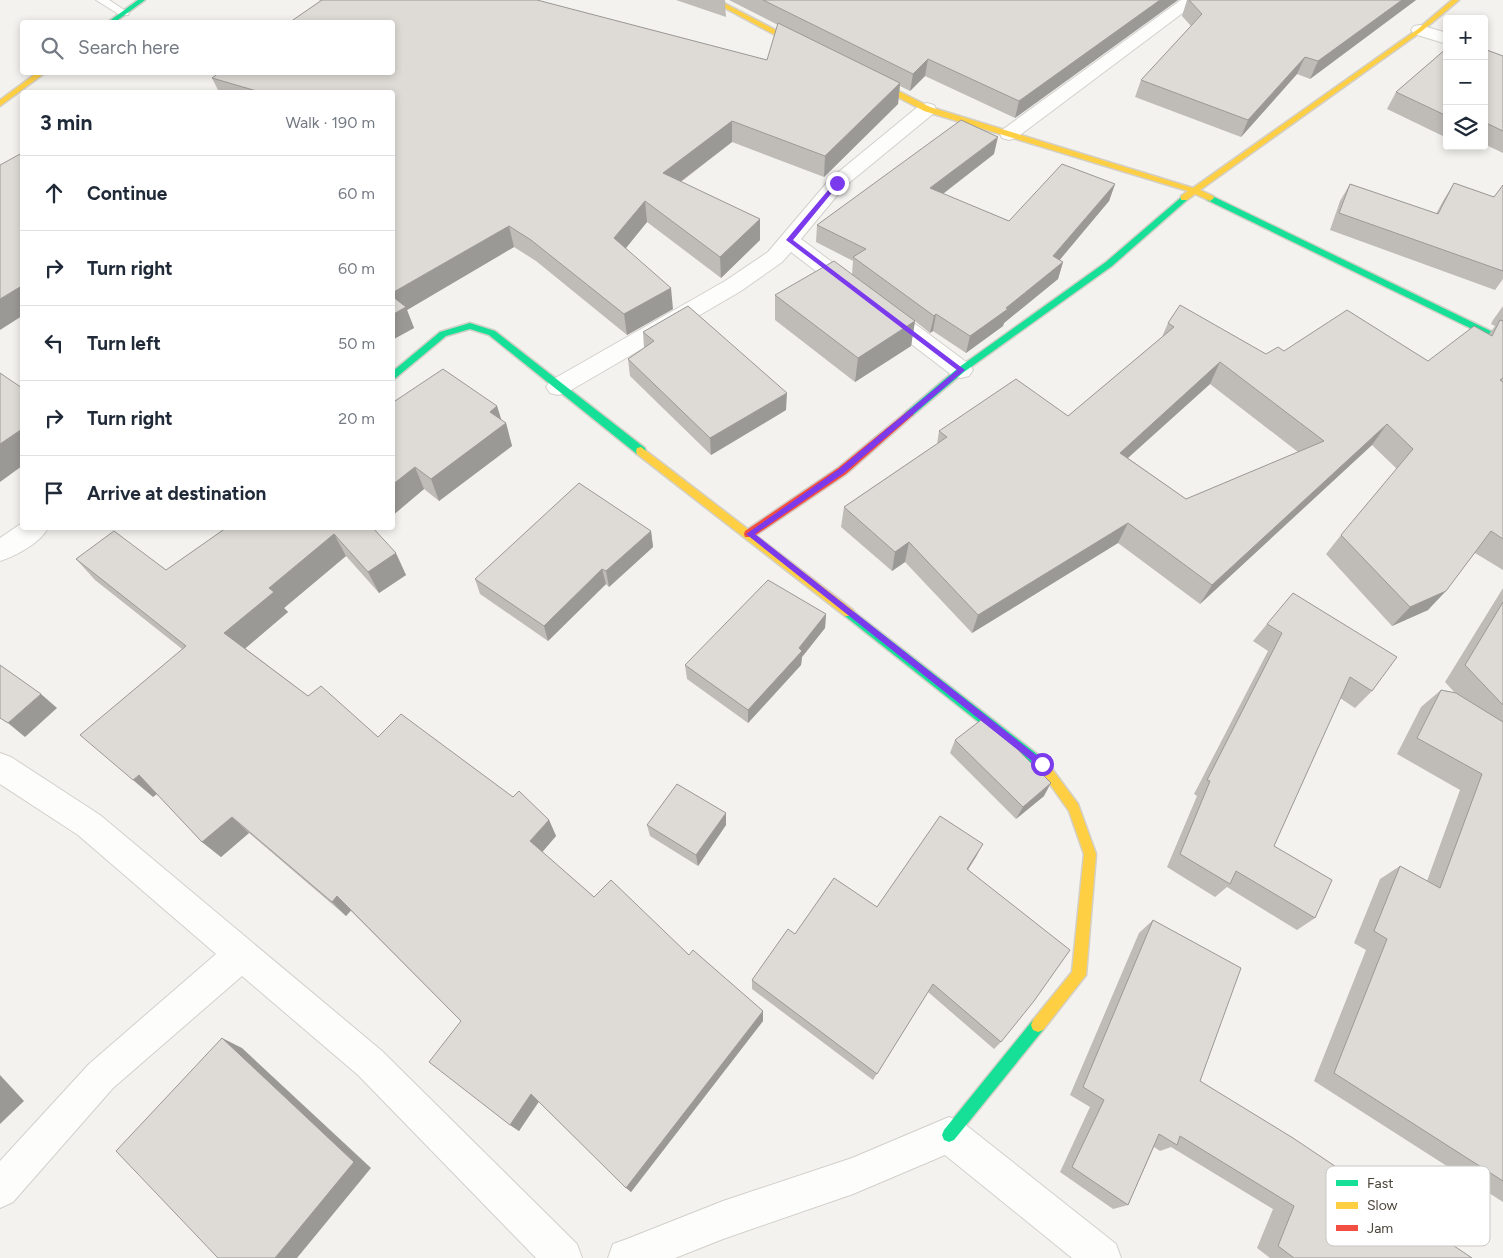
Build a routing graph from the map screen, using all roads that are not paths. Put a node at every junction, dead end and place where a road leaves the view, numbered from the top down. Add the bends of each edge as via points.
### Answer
1 (101, 0) edge
2 (142, 0) edge
3 (713, 0) edge
4 (1192, 0) edge
5 (1456, 0) edge
6 (124, 13) junction
7 (114, 20) edge
8 (1420, 30) junction
9 (1443, 38) edge
10 (824, 58) edge
11 (858, 74) edge
12 (39, 75) edge
13 (0, 104) edge
14 (927, 109) junction
15 (1009, 134) junction
16 (1193, 190) junction
17 (789, 240) junction
18 (1503, 341) edge
19 (961, 370) junction
20 (395, 375) edge
21 (558, 387) junction
22 (32, 530) edge
23 (750, 534) junction
24 (0, 551) edge
25 (0, 768) edge
26 (242, 954) junction
27 (949, 1135) junction
28 (0, 1189) edge
29 (563, 1258) edge
30 (627, 1258) edge
31 (1102, 1258) edge

1 - 6 lane
2 - 6 main road
3 - 10 main road
4 - 15 street
5 - 8 main road
6 - 7 main road
8 - 9 street
8 - 16 main road
11 - 14 main road
12 - 13 main road
14 - 15 main road
14 - 17 street via 837,183
15 - 16 main road
16 - 18 main road
16 - 19 main road via 1109,264
17 - 19 street
17 - 21 street via 775,257 732,286
19 - 23 main road via 842,471
20 - 21 main road via 443,334 470,326 492,333
21 - 23 main road
22 - 24 street
23 - 27 main road via 1042,764 1074,808 1090,854 1079,975
25 - 26 street via 89,825
26 - 28 street via 101,1076
26 - 29 street via 370,1063
27 - 30 street via 853,1176 723,1220
27 - 31 street

